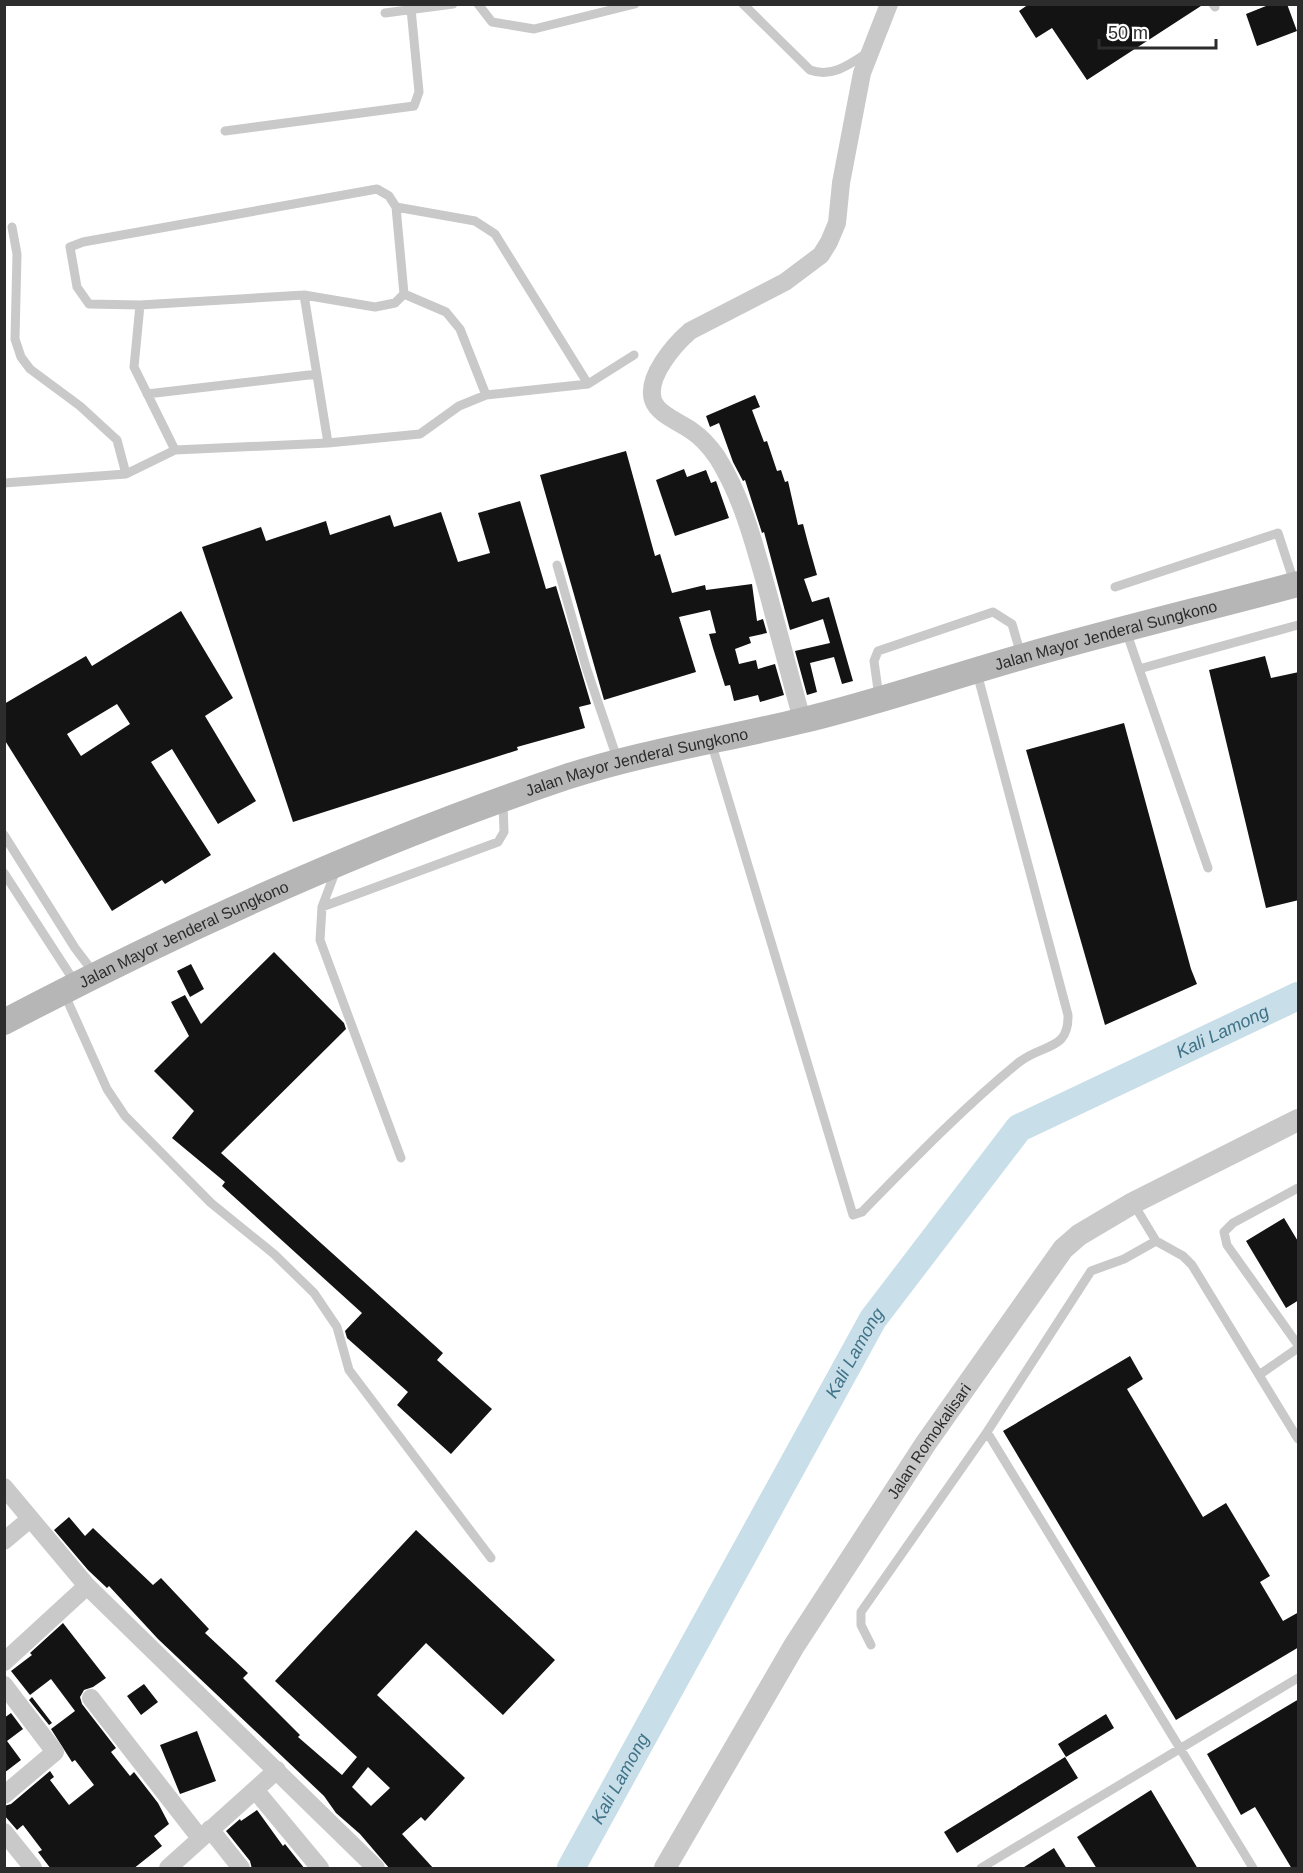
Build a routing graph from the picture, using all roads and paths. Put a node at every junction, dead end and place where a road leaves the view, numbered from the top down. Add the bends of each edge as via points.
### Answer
1 (453, 4) edge
2 (478, 4) edge
3 (635, 4) edge
4 (743, 4) edge
5 (888, 5) edge
6 (411, 9) junction
7 (385, 12) dead end
8 (869, 52) junction
9 (225, 130) dead end
10 (396, 207) junction
11 (12, 227) dead end
12 (404, 294) junction
13 (304, 295) junction
14 (140, 305) junction
15 (634, 355) dead end
16 (317, 374) junction
17 (588, 384) junction
18 (147, 394) junction
19 (486, 395) junction
20 (328, 443) junction
21 (175, 450) junction
22 (126, 474) junction
23 (4, 483) edge
24 (557, 565) dead end
25 (1297, 584) edge
26 (1115, 587) dead end
27 (1299, 625) edge
28 (1125, 628) junction
29 (1021, 657) junction
30 (1139, 669) junction
31 (977, 671) junction
32 (879, 698) junction
33 (802, 720) junction
34 (711, 740) junction
35 (619, 763) junction
36 (503, 799) junction
37 (4, 835) edge
38 (338, 865) junction
39 (1208, 868) dead end
40 (4, 873) edge
41 (322, 907) junction
42 (78, 983) junction
43 (4, 1022) edge
44 (1299, 1120) edge
45 (401, 1158) dead end
46 (1299, 1188) edge
47 (1133, 1203) junction
48 (1156, 1241) junction
49 (1299, 1347) edge
50 (1259, 1375) junction
51 (987, 1432) junction
52 (1299, 1439) edge
53 (4, 1486) edge
54 (30, 1519) junction
55 (4, 1541) edge
56 (491, 1558) dead end
57 (87, 1586) junction
58 (871, 1645) dead end
59 (4, 1662) edge
60 (1299, 1678) edge
61 (4, 1685) edge
62 (92, 1698) dead end
63 (1181, 1748) junction
64 (277, 1770) junction
65 (256, 1791) junction
66 (4, 1795) edge
67 (4, 1832) edge
68 (205, 1834) junction
69 (33, 1869) edge
70 (168, 1869) edge
71 (241, 1869) edge
72 (320, 1869) edge
73 (376, 1869) edge
74 (664, 1869) edge
75 (981, 1869) edge
76 (1253, 1869) edge

1 - 6 lane
2 - 3 lane via 492,22 534,29
4 - 8 lane via 810,70 820,74 835,71
5 - 8 street
6 - 7 lane
6 - 9 lane via 419,92 414,106
8 - 33 street via 840,183 837,223 821,255 785,282 690,331 678,341 654,378 652,391 653,402 693,431 717,457 736,495 754,543
10 - 12 lane
10 - 14 lane via 389,196 377,189 83,242 70,248 77,287 89,304
10 - 17 lane via 475,221 495,234
11 - 22 lane via 17,254 15,339 21,357 30,369 117,440
12 - 13 lane via 395,303 375,307
12 - 19 lane via 446,312 460,329
13 - 14 lane
13 - 16 lane
14 - 18 lane via 134,367
15 - 17 lane
16 - 18 lane
16 - 20 lane
17 - 19 lane
18 - 21 lane
19 - 20 lane via 459,406 420,434
20 - 21 lane
21 - 22 lane
22 - 23 lane
24 - 35 lane
25 - 26 lane via 1278,533
25 - 28 main road, Jalan Mayor Jenderal Sungkono
27 - 30 lane
28 - 29 main road, Jalan Mayor Jenderal Sungkono
28 - 30 lane
29 - 31 main road, Jalan Mayor Jenderal Sungkono
29 - 32 lane via 1012,624 993,612 878,651 874,661
30 - 39 lane
31 - 32 main road, Jalan Mayor Jenderal Sungkono
31 - 34 lane via 1069,1030 1062,1041 1020,1062 955,1118 862,1212 853,1215
32 - 33 main road, Jalan Mayor Jenderal Sungkono
33 - 34 main road, Jalan Mayor Jenderal Sungkono
34 - 35 main road, Jalan Mayor Jenderal Sungkono
35 - 36 main road, Jalan Mayor Jenderal Sungkono
36 - 38 main road, Jalan Mayor Jenderal Sungkono
36 - 41 lane via 504,832 498,842
37 - 42 lane via 75,948
38 - 41 lane
38 - 42 main road, Jalan Mayor Jenderal Sungkono
40 - 42 lane
41 - 45 lane via 320,940
42 - 43 main road, Jalan Mayor Jenderal Sungkono
42 - 56 lane via 107,1089 125,1116 212,1203 314,1293 337,1327 349,1370
44 - 47 street, Jalan Romokalisari
46 - 49 lane via 1233,1223 1224,1232 1227,1245
47 - 48 lane
47 - 74 street, Jalan Romokalisari via 1079,1235 1051,1263 926,1443 794,1646
48 - 50 lane via 1192,1265
48 - 51 lane via 1091,1271
49 - 50 lane
50 - 52 lane
51 - 58 lane via 861,1612 861,1625
51 - 63 lane
53 - 54 street
54 - 55 street
54 - 57 street
57 - 59 street
57 - 64 street
60 - 63 lane
61 - 66 street via 55,1752
62 - 68 street
63 - 75 lane
63 - 76 lane
64 - 65 street
64 - 73 street
65 - 68 street
65 - 72 street
67 - 69 street
68 - 70 street
68 - 71 street

